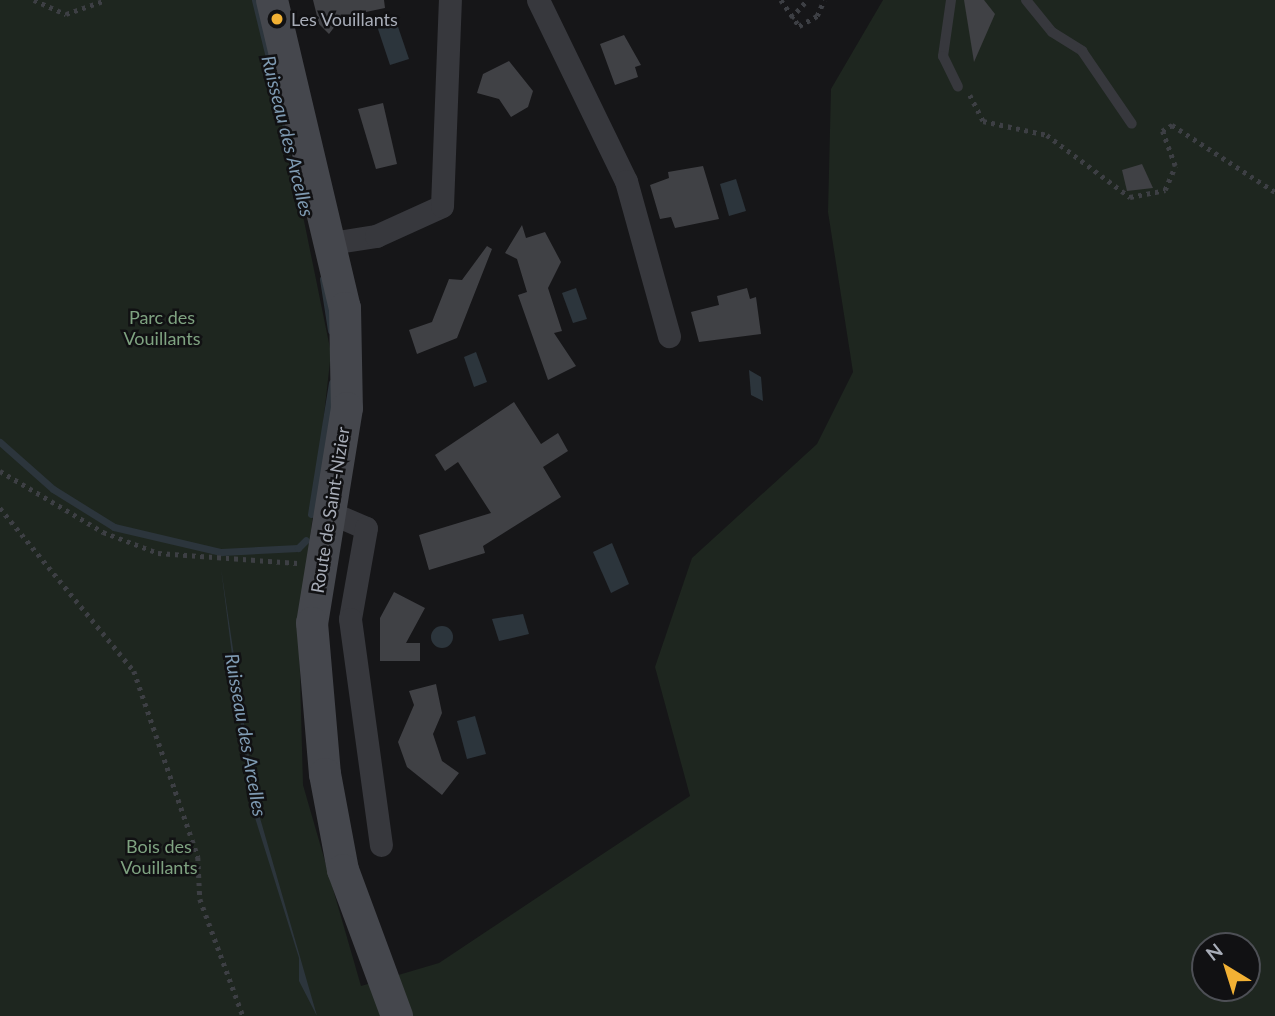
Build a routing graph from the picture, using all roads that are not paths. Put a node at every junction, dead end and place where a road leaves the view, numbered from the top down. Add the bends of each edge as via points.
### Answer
1 (272, 0) edge
2 (450, 0) edge
3 (538, 0) edge
4 (951, 0) edge
5 (1026, 0) edge
6 (958, 87) road end
7 (1132, 124) dead end
8 (331, 243) junction
9 (668, 336) dead end
10 (329, 512) junction
11 (381, 845) dead end
12 (397, 1016) edge

1 - 8 main road, Route de Saint-Nizier
2 - 8 street via 442,206 376,236
3 - 9 street via 626,181
4 - 6 lane via 943,56
5 - 7 lane via 1052,32 1082,51
8 - 10 main road, Route de Saint-Nizier via 348,363
10 - 11 street via 366,528 350,619
10 - 12 main road, Route de Saint-Nizier via 312,623 325,774 343,870

